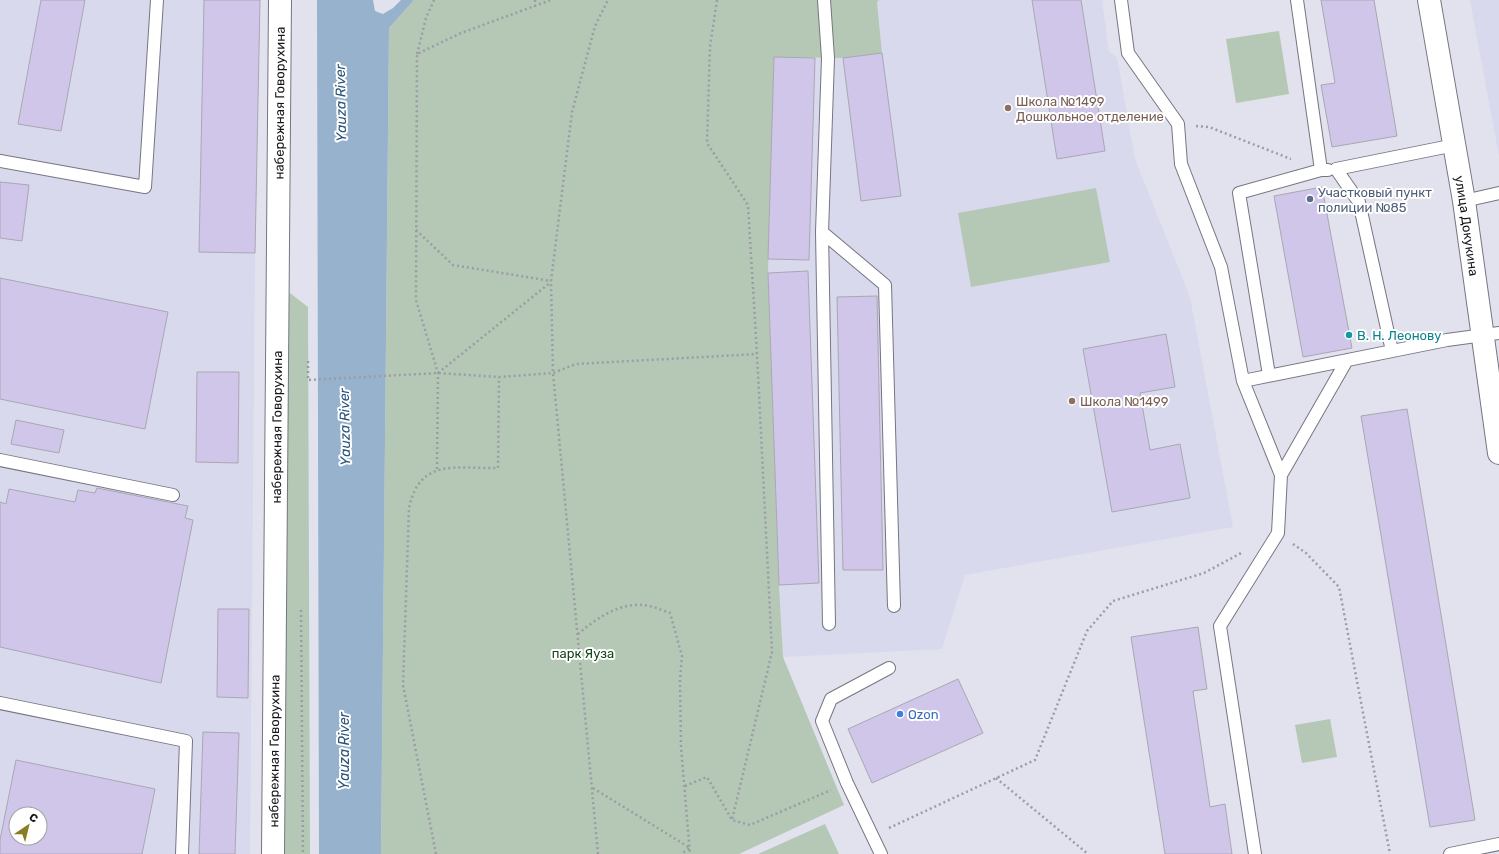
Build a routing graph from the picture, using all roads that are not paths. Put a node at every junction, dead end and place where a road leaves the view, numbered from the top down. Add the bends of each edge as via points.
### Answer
1 (157, 0) edge
2 (280, 0) edge
3 (824, 0) edge
4 (1121, 0) edge
5 (1297, 0) edge
6 (1429, 0) edge
7 (1455, 145) junction
8 (0, 161) edge
9 (1336, 169) junction
10 (1321, 170) junction
11 (1499, 193) edge
12 (1464, 201) junction
13 (822, 232) junction
14 (1491, 335) edge
15 (1392, 351) junction
16 (1347, 360) junction
17 (1269, 375) junction
18 (1243, 380) junction
19 (1499, 453) edge
20 (0, 460) edge
21 (1281, 475) junction
22 (173, 495) dead end
23 (894, 606) dead end
24 (829, 624) dead end
25 (889, 668) dead end
26 (0, 703) edge
27 (1499, 844) edge
28 (182, 854) edge
29 (273, 854) edge
30 (881, 854) edge
31 (1255, 854) edge
32 (1450, 854) edge

1 - 8 lane via 146,187
2 - 29 street, набережная Говорухина
3 - 13 lane via 828,58
4 - 18 lane via 1128,53 1178,124 1181,164 1221,267
5 - 10 lane
6 - 7 street, улица Докукина
7 - 9 lane
7 - 12 street, улица Докукина
9 - 10 lane
9 - 15 lane via 1359,202
10 - 17 lane via 1239,193
11 - 12 lane
12 - 14 street, улица Докукина
13 - 23 lane via 885,285
13 - 24 lane
14 - 15 lane via 1447,340
14 - 19 street, улица Докукина
15 - 16 lane
16 - 17 lane
16 - 21 lane
17 - 18 lane
18 - 21 lane
20 - 22 lane
21 - 31 lane via 1278,533 1220,626
25 - 30 lane via 831,699 822,721 847,783
26 - 28 lane via 186,742
27 - 32 lane

